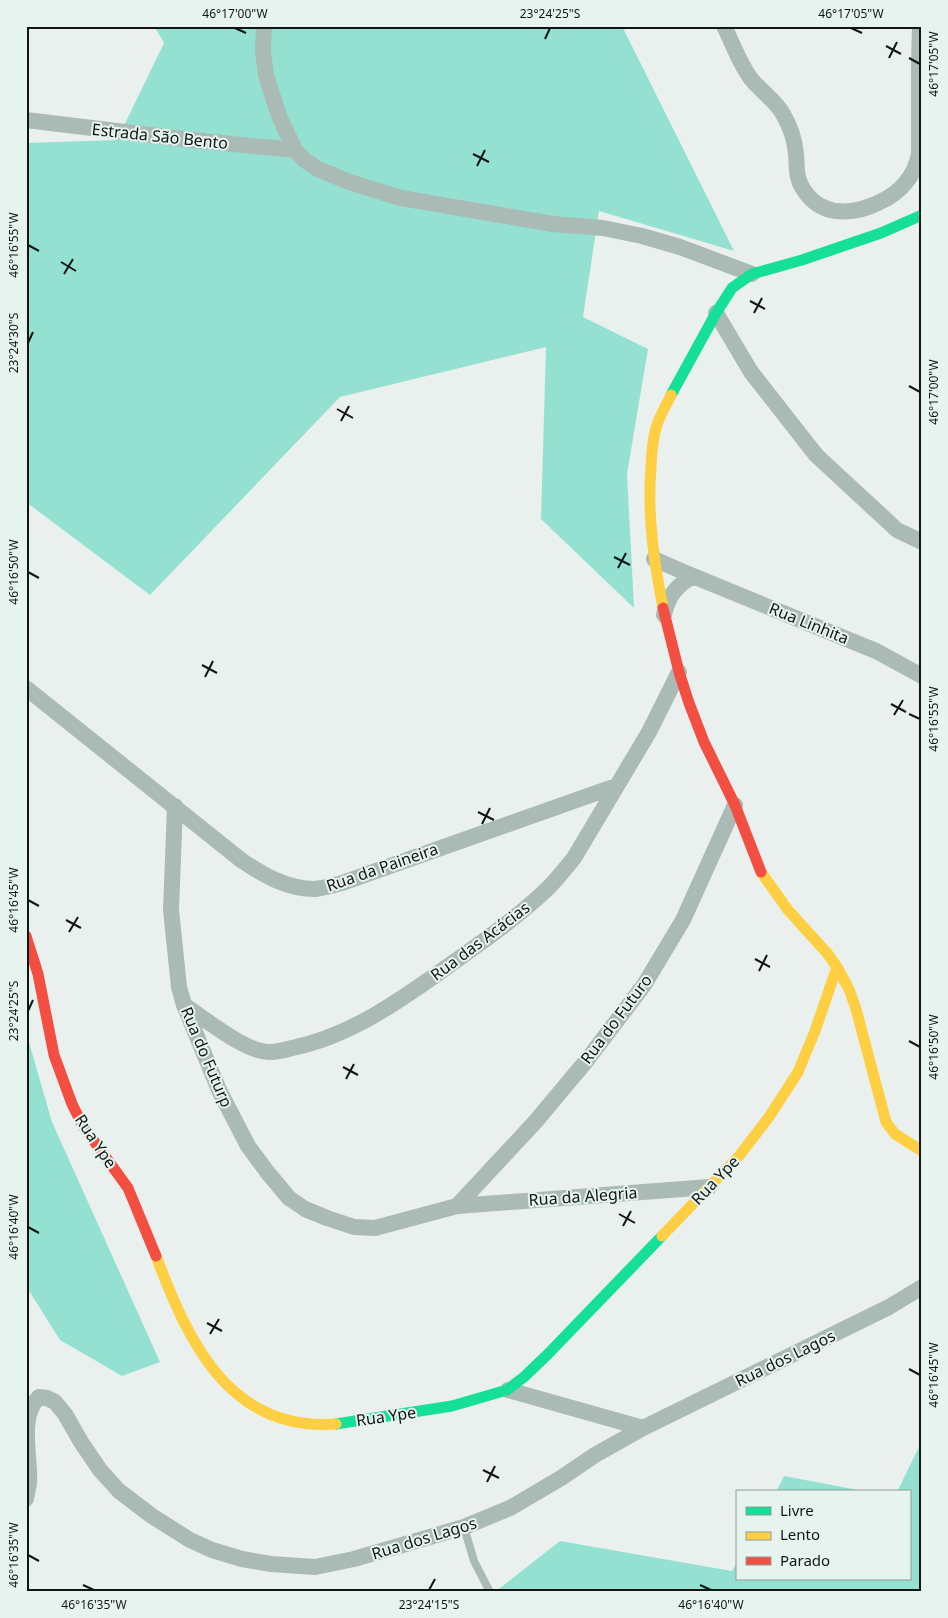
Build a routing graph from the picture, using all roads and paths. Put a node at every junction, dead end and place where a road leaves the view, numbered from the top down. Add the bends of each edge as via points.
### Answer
1 (264, 26) edge
2 (742, 26) edge
3 (920, 26) edge
4 (727, 32) edge
5 (26, 120) edge
6 (295, 150) junction
7 (922, 215) edge
8 (752, 274) junction
9 (716, 313) junction
10 (922, 542) edge
11 (654, 559) junction
12 (693, 576) junction
13 (664, 615) junction
14 (679, 672) junction
15 (922, 676) edge
16 (26, 688) edge
17 (616, 786) junction
18 (734, 805) junction
19 (175, 806) junction
20 (26, 936) edge
21 (837, 966) junction
22 (184, 1005) junction
23 (922, 1151) edge
24 (709, 1187) junction
25 (456, 1206) junction
26 (375, 1228) joint
27 (922, 1287) edge
28 (508, 1390) junction
29 (644, 1428) junction
30 (26, 1499) edge
31 (464, 1527) junction
32 (490, 1592) edge

1 - 6 street via 266,75 279,116
2 - 4 street
3 - 4 street via 917,165 912,176 889,198 849,212 825,209 802,188 793,138 783,114 752,80
5 - 6 street, Estrada São Bento
6 - 8 street via 318,169 401,198 642,236
7 - 8 street via 881,233
8 - 9 street via 732,288
9 - 10 street via 751,372 816,455 897,530
9 - 11 street via 660,416 652,445 650,514
11 - 12 street, Rua Linhita
11 - 13 street
12 - 13 street via 674,590
12 - 15 street, Rua Linhita via 876,651
13 - 14 street
14 - 17 street, Rua das Acácias via 649,732
14 - 18 street via 704,742
16 - 19 street, Rua da Paineira
17 - 19 street, Rua da Paineira via 317,889 294,888 255,870
17 - 22 street, Rua das Acácias via 574,858 544,892 495,933 427,981 333,1037 268,1052 237,1041
18 - 21 street via 763,876
18 - 25 street, Rua do Futuro via 683,920 644,985 536,1121
19 - 22 street, Rua do Futurp via 170,910
20 - 28 street, Rua Ype via 37,970 55,1060 73,1107 125,1184 194,1344 226,1385 263,1411 309,1424 340,1423 440,1408 474,1402
21 - 23 street via 856,1008 886,1122 895,1134
21 - 24 street, Rua Ype via 798,1072 739,1156
22 - 26 street, Rua do Futurp via 219,1090 248,1146 283,1192 305,1209 327,1218 354,1227
24 - 25 street, Rua da Alegria
24 - 28 street, Rua Ype via 547,1356
25 - 26 street, Rua da Alegria
27 - 29 street, Rua dos Lagos via 889,1307
28 - 29 street
29 - 31 street, Rua dos Lagos via 510,1508
30 - 31 street, Rua dos Lagos via 29,1484 28,1422 33,1403 39,1398 46,1398 65,1414 80,1442 119,1491 190,1540 242,1560 315,1567
31 - 32 lane via 474,1561

